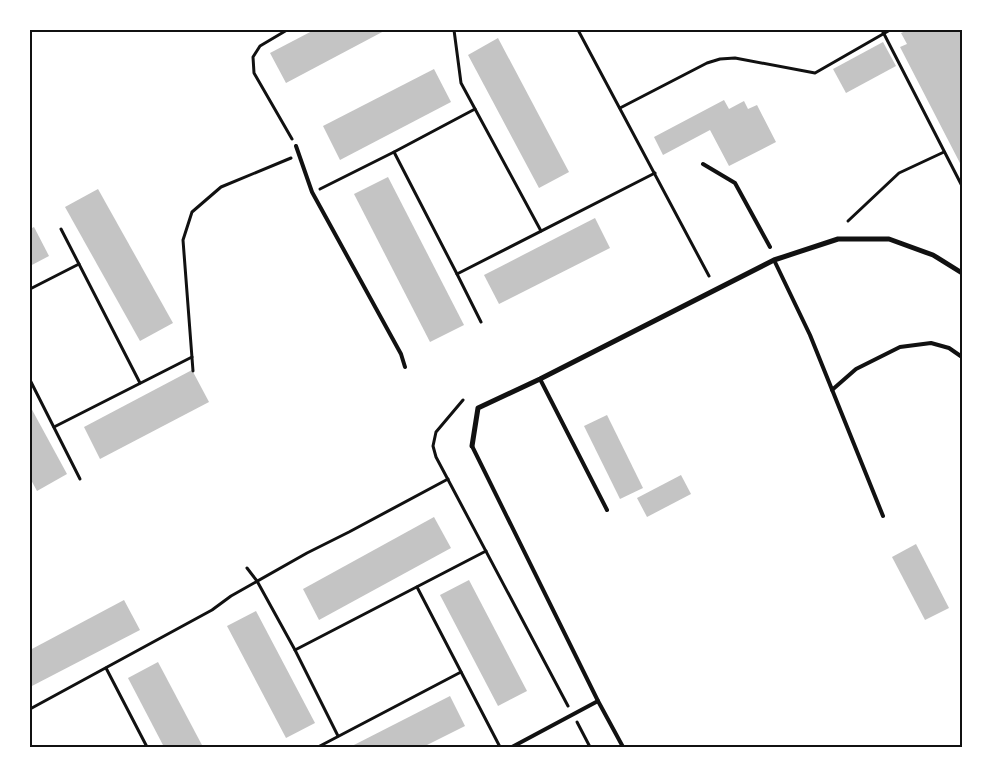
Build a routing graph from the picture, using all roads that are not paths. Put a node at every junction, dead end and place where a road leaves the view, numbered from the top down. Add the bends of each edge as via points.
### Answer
1 (296, 146) road end
2 (703, 164) dead end
3 (770, 247) dead end
4 (774, 260) junction
5 (962, 273) edge
6 (962, 357) edge
7 (405, 367) dead end
8 (540, 379) junction
9 (832, 390) junction
10 (472, 446) joint
11 (607, 510) dead end
12 (883, 516) dead end
13 (598, 701) junction
14 (512, 747) edge
15 (623, 747) edge

1 - 7 lane via 312,192 402,354
2 - 3 lane via 735,183
4 - 5 street via 838,238 889,239 933,255
4 - 8 street
4 - 9 lane via 810,334
6 - 9 lane via 931,342 900,347 856,369
8 - 10 street via 478,408
8 - 11 lane
9 - 12 lane
10 - 13 lane
13 - 14 lane
13 - 15 lane

